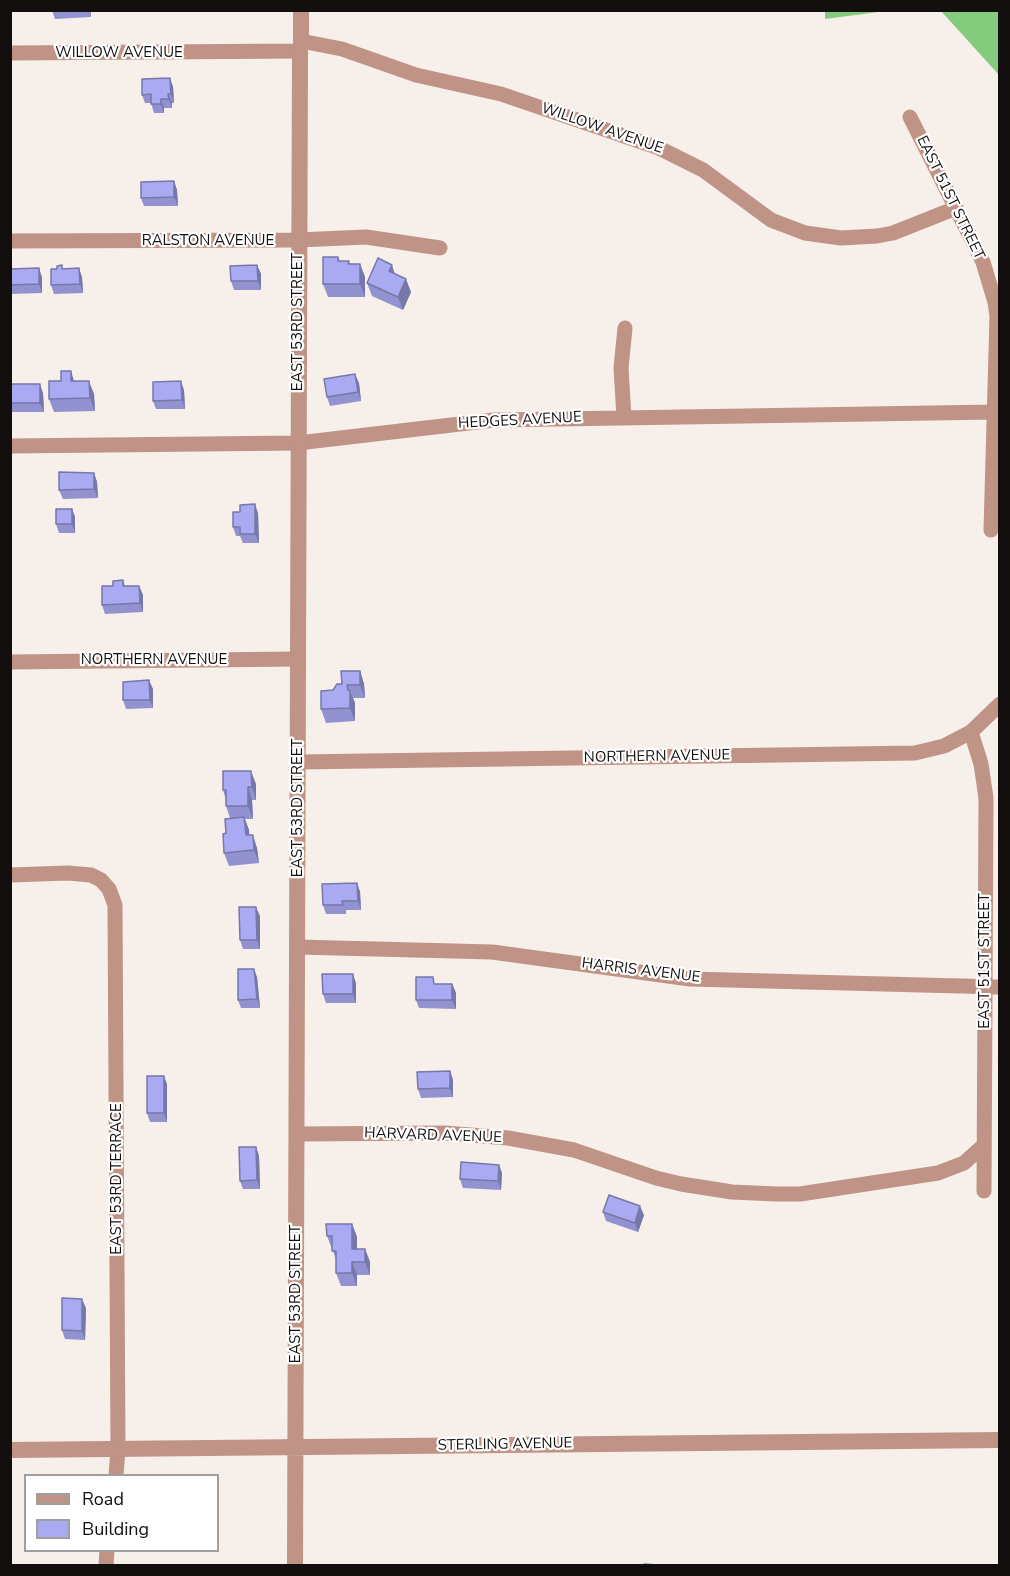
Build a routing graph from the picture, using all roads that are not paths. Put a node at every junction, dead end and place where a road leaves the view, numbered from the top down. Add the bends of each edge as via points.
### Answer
1 (301, 10) edge
2 (301, 46) junction
3 (10, 53) edge
4 (910, 117) dead end
5 (956, 208) junction
6 (298, 240) junction
7 (10, 241) edge
8 (440, 248) dead end
9 (625, 328) dead end
10 (995, 412) junction
11 (624, 417) junction
12 (298, 443) junction
13 (10, 446) edge
14 (991, 530) dead end
15 (298, 659) junction
16 (10, 662) edge
17 (999, 704) edge
18 (971, 732) junction
19 (298, 762) junction
20 (10, 875) edge
21 (297, 947) junction
22 (992, 987) edge
23 (297, 1134) junction
24 (984, 1145) junction
25 (984, 1191) dead end
26 (999, 1440) edge
27 (295, 1447) junction
28 (118, 1449) junction
29 (10, 1450) edge
30 (116, 1474) edge
31 (295, 1566) edge

1 - 2 street, EAST 53RD STREET
2 - 3 street, WILLOW AVENUE
2 - 5 street, WILLOW AVENUE via 342,49 416,75 501,94 659,148 703,170 771,220 805,233 841,238 877,236
2 - 6 street, EAST 53RD STREET
4 - 5 street, EAST 51ST STREET
5 - 10 street, EAST 51ST STREET via 982,262 995,303
6 - 7 street, RALSTON AVENUE
6 - 8 street, RALSTON AVENUE via 366,237
6 - 12 street, EAST 53RD STREET
9 - 11 street via 621,368
10 - 11 street, HEDGES AVENUE
10 - 14 street, EAST 51ST STREET
11 - 12 street, HEDGES AVENUE via 494,420
12 - 13 street, HEDGES AVENUE
12 - 15 street, EAST 53RD STREET
15 - 16 street, NORTHERN AVENUE
15 - 19 street, EAST 53RD STREET
17 - 18 street, NORTHERN AVENUE
18 - 19 street, NORTHERN AVENUE via 944,746 915,753
18 - 22 street, EAST 51ST STREET via 986,798
19 - 21 street, EAST 53RD STREET
20 - 28 street, EAST 53RD TERRACE via 91,875 106,885 115,905
21 - 22 street, HARRIS AVENUE via 492,952 690,979
21 - 23 street, EAST 53RD STREET
22 - 24 street, EAST 51ST STREET
23 - 24 street, HARVARD AVENUE via 445,1133 508,1138 574,1150 681,1184 776,1194 800,1194 938,1173 964,1163
23 - 27 street, EAST 53RD STREET
24 - 25 street, EAST 51ST STREET
26 - 27 street, STERLING AVENUE
27 - 28 street, STERLING AVENUE
27 - 31 street, EAST 53RD STREET
28 - 29 street, STERLING AVENUE
28 - 30 street, EAST 53RD TERRACE

